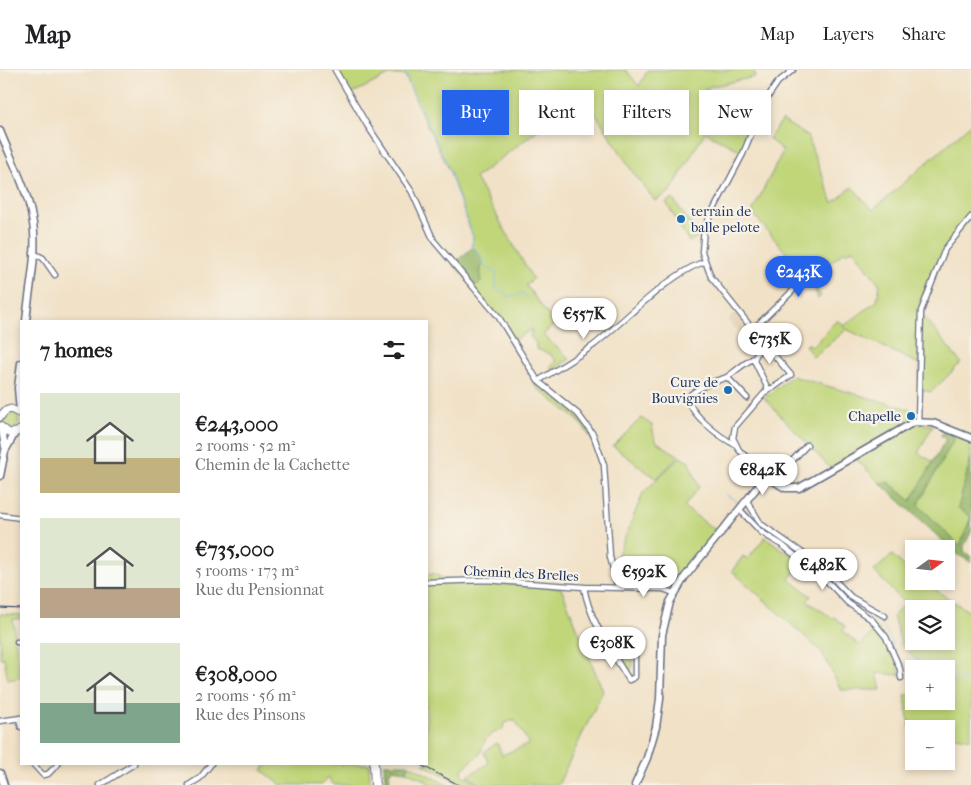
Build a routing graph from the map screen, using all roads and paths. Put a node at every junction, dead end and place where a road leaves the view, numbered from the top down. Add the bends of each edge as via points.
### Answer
1 (335, 70) edge
2 (793, 70) edge
3 (0, 131) edge
4 (971, 217) edge
5 (33, 253) junction
6 (704, 262) junction
7 (794, 262) dead end
8 (55, 275) dead end
9 (26, 320) edge
10 (753, 329) junction
11 (762, 342) junction
12 (754, 358) junction
13 (20, 371) edge
14 (726, 376) junction
15 (538, 380) junction
16 (18, 388) junction
17 (768, 389) junction
18 (747, 398) dead end
19 (20, 405) edge
20 (3, 412) edge
21 (20, 413) edge
22 (918, 421) junction
23 (1, 428) edge
24 (19, 430) edge
25 (971, 438) edge
26 (736, 445) junction
27 (807, 445) dead end
28 (5, 451) junction
29 (0, 476) edge
30 (766, 477) junction
31 (773, 481) junction
32 (743, 506) junction
33 (0, 515) edge
34 (20, 518) edge
35 (428, 582) edge
36 (584, 587) junction
37 (618, 588) junction
38 (674, 594) junction
39 (885, 616) dead end
40 (635, 637) dead end
41 (901, 678) dead end
42 (20, 718) edge
43 (0, 721) edge
44 (35, 765) edge
45 (57, 765) edge
46 (132, 765) edge
47 (209, 765) edge
48 (374, 765) edge
49 (378, 765) edge
50 (0, 773) edge
51 (4, 785) edge
52 (100, 785) edge
53 (190, 785) edge
54 (374, 785) edge
55 (379, 785) edge
56 (635, 785) edge

1 - 15 street via 412,192 434,241 498,316
2 - 6 street via 772,89 763,104 743,154 709,217 701,246
3 - 5 street via 30,207
4 - 22 street via 945,249 921,311
5 - 8 street via 43,258
5 - 9 street
6 - 10 street via 717,286
6 - 15 street via 655,294 587,350
7 - 10 street via 807,277
10 - 11 street
11 - 12 street
11 - 17 street via 791,375
12 - 14 street
12 - 17 street
13 - 16 street
14 - 18 street
14 - 26 street via 691,393 688,401 692,411
15 - 37 street via 583,418 599,449 605,471 610,562
16 - 19 street
16 - 20 street
17 - 26 street via 735,427 733,438
20 - 21 main road
22 - 25 street via 934,423
22 - 31 street via 799,488 785,488
23 - 24 main road via 9,434
23 - 28 street
24 - 28 street
26 - 30 street
27 - 31 street
28 - 29 street
30 - 31 street
30 - 32 street
32 - 38 street
32 - 39 street via 761,524 820,565 851,597
32 - 41 street via 761,532 818,573 848,603 872,620 886,638
33 - 34 street
35 - 36 street, Chemin des Brelles via 486,580
36 - 37 street, Chemin des Brelles
36 - 40 street via 606,642 629,680 635,678
37 - 38 street, Chemin des Brelles via 663,589
38 - 56 street via 663,630 655,736
42 - 43 street
44 - 45 street via 43,775
46 - 52 street
47 - 53 street
48 - 54 highway
49 - 55 highway
50 - 51 street

